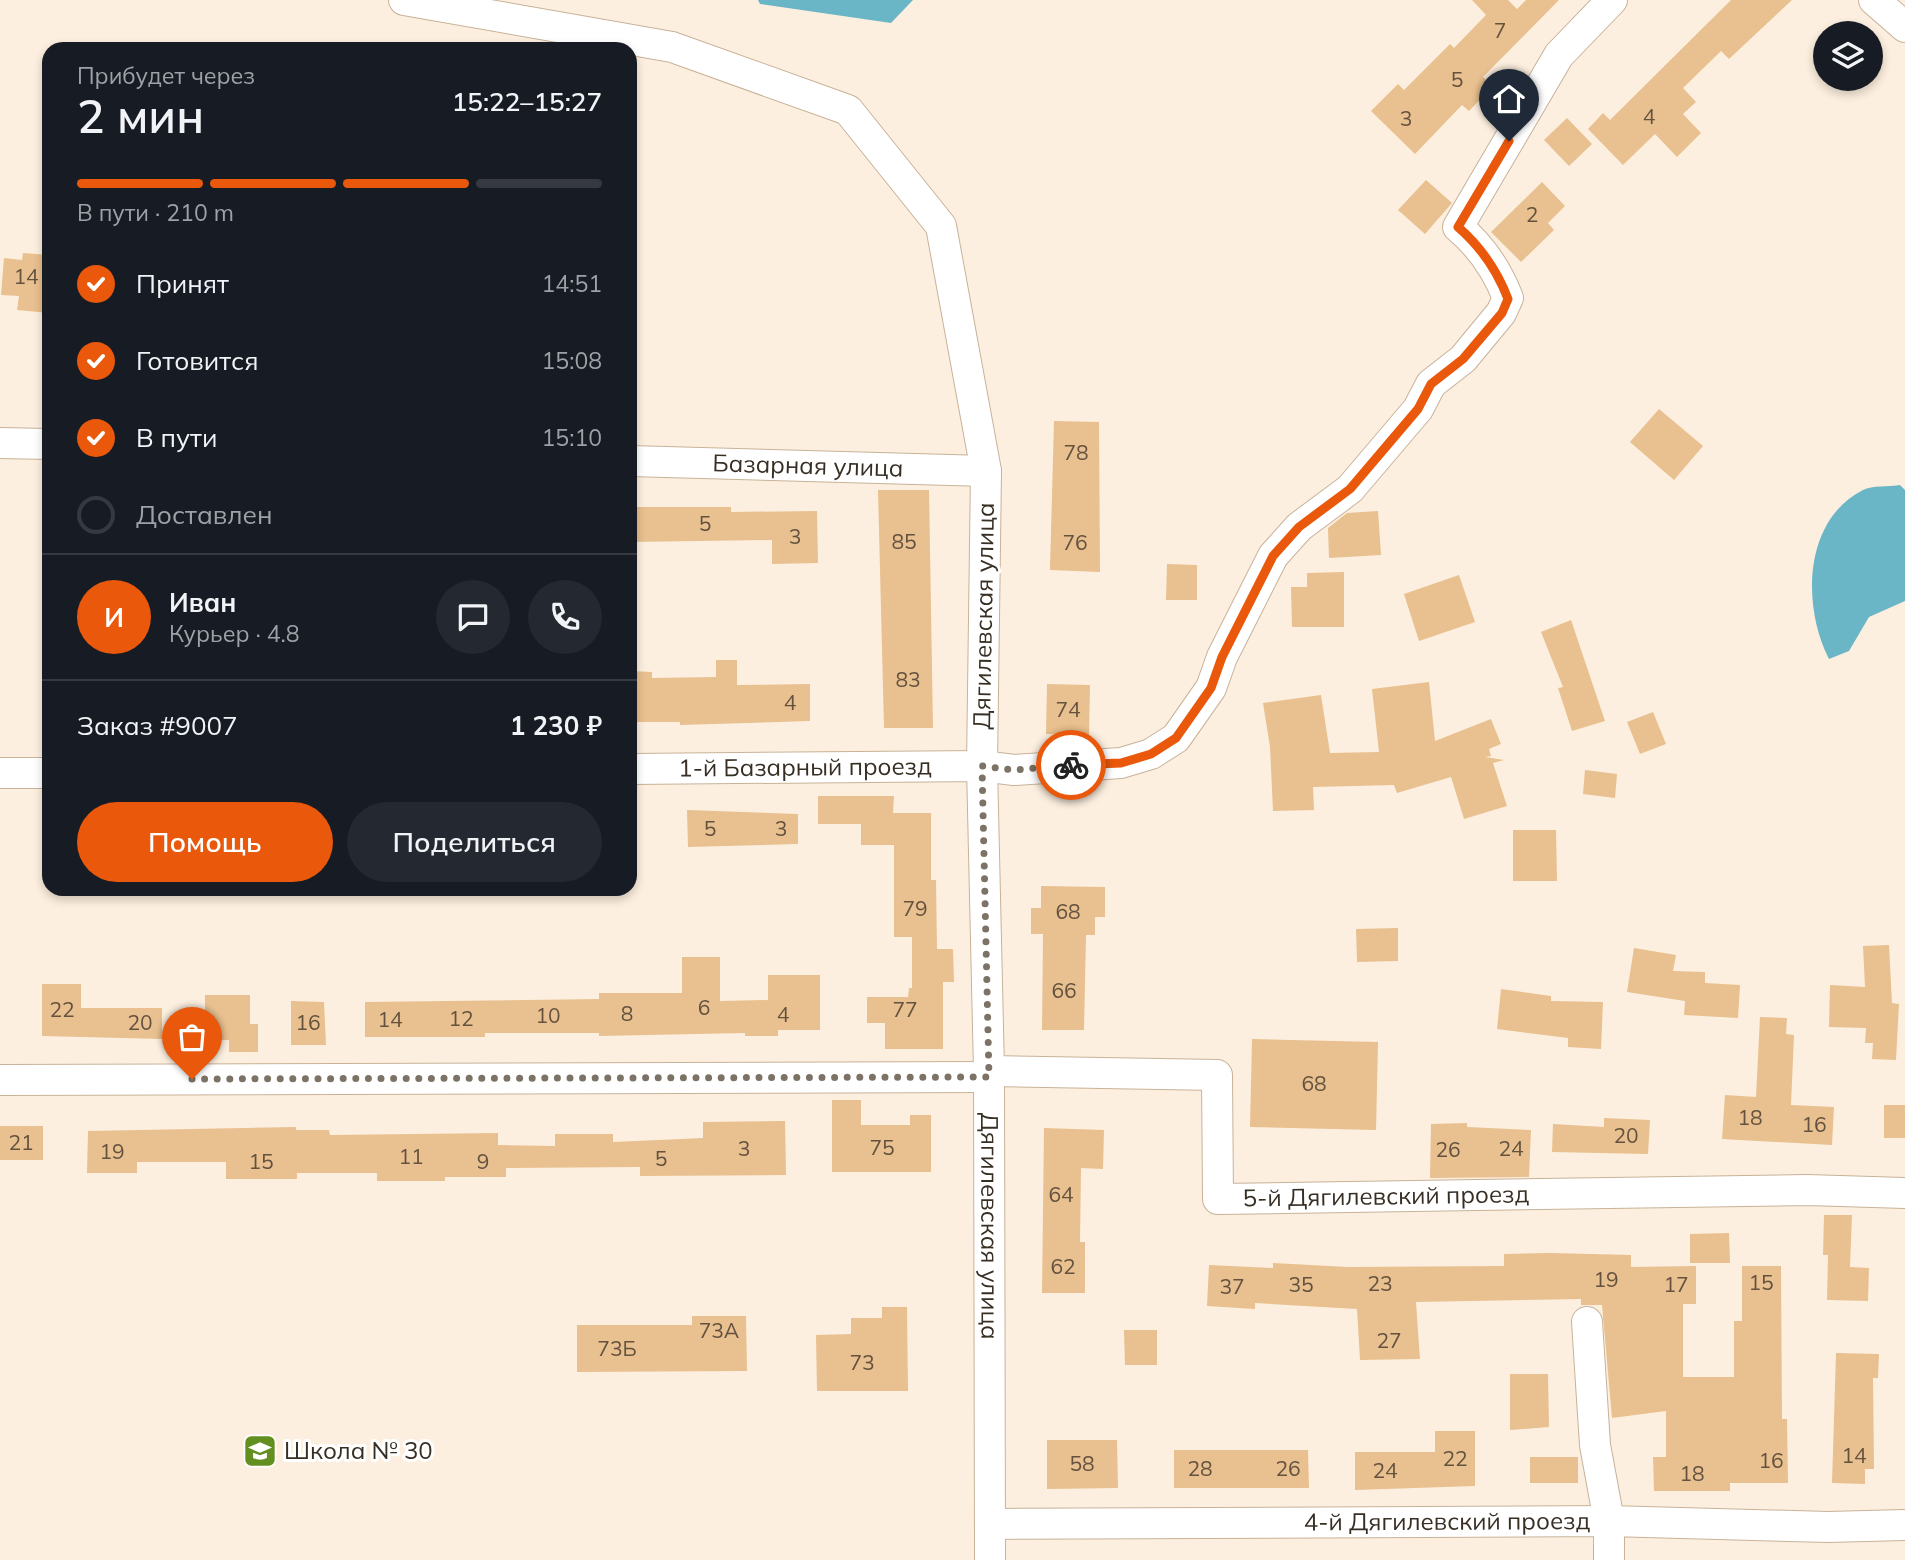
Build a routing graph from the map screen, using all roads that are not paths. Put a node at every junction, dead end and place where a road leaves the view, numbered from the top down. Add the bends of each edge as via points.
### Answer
1 (404, 0) edge
2 (1612, 0) edge
3 (1874, 0) edge
4 (1905, 27) edge
5 (0, 443) edge
6 (42, 444) edge
7 (637, 461) edge
8 (986, 471) junction
9 (982, 766) junction
10 (637, 769) edge
11 (0, 773) edge
12 (42, 773) edge
13 (989, 1074) junction
14 (0, 1080) edge
15 (1905, 1193) edge
16 (1587, 1322) dead end
17 (1609, 1521) junction
18 (990, 1524) junction
19 (1905, 1525) edge
20 (990, 1560) edge
21 (1609, 1560) edge

1 - 8 street, Дягилевская улица via 672,47 848,110 941,226
2 - 9 street, 1-й Базарный проезд via 1559,55 1458,227 1476,242 1500,279 1508,299 1502,313 1453,369 1431,384 1418,409 1350,489 1299,527 1273,556 1211,688 1190,721 1176,738 1151,754 1121,763 1014,770
3 - 4 street
5 - 6 street
7 - 8 street, Базарная улица
8 - 9 street, Дягилевская улица
9 - 10 street, 1-й Базарный проезд
9 - 13 street, Дягилевская улица
11 - 12 street
13 - 14 street
13 - 15 street, 5-й Дягилевский проезд via 1217,1075 1218,1199 1807,1190
13 - 18 street, Дягилевская улица
16 - 17 street via 1595,1445
17 - 18 street, 4-й Дягилевский проезд
17 - 19 street, 4-й Дягилевский проезд
17 - 21 street
18 - 20 street, Дягилевская улица

